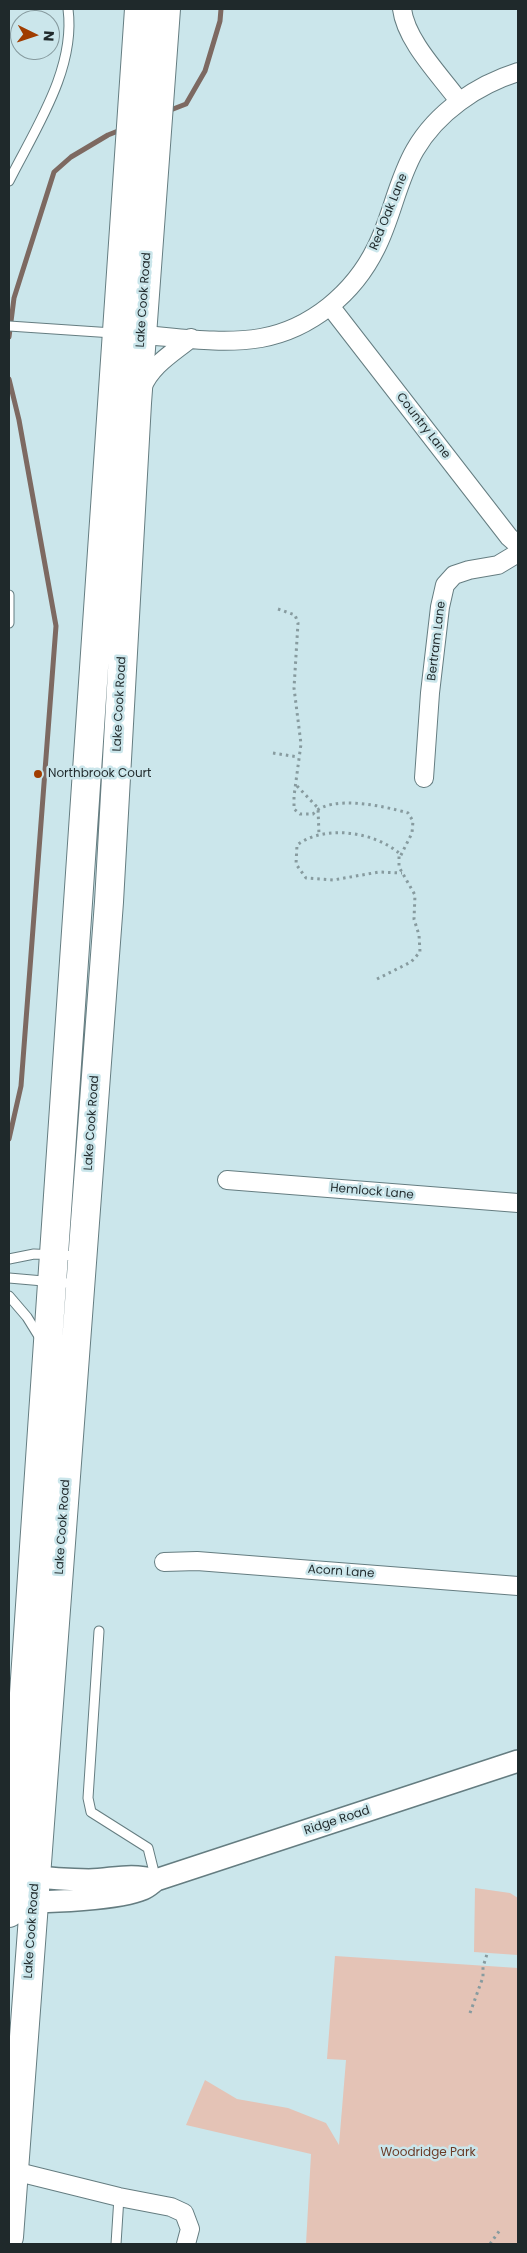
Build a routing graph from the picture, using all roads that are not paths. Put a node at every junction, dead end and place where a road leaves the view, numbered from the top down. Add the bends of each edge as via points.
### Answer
1 (68, 9) edge
2 (139, 9) edge
3 (166, 9) edge
4 (402, 9) edge
5 (518, 72) edge
6 (459, 101) junction
7 (9, 181) edge
8 (330, 306) junction
9 (9, 326) edge
10 (116, 333) junction
11 (191, 338) junction
12 (137, 403) junction
13 (518, 545) edge
14 (518, 553) edge
15 (9, 595) edge
16 (9, 623) edge
17 (424, 778) dead end
18 (227, 1180) dead end
19 (518, 1204) edge
20 (54, 1255) junction
21 (82, 1256) junction
22 (9, 1259) edge
23 (9, 1278) edge
24 (52, 1283) junction
25 (80, 1284) junction
26 (9, 1296) edge
27 (47, 1358) junction
28 (164, 1562) dead end
29 (518, 1586) edge
30 (99, 1631) dead end
31 (518, 1761) edge
32 (156, 1880) junction
33 (17, 1891) edge
34 (14, 2171) junction
35 (119, 2197) junction
36 (9, 2237) edge
37 (116, 2244) edge
38 (186, 2244) edge

1 - 7 lane via 69,42 57,83
2 - 10 main road, Lake Cook Road
3 - 10 main road, Lake Cook Road via 157,128
4 - 6 street via 413,40
5 - 6 street, Red Oak Lane
6 - 8 street, Red Oak Lane via 432,126 415,150 376,248 357,280
8 - 11 street, Red Oak Lane via 291,329 263,337 230,342
8 - 13 street, Country Lane
9 - 10 lane
10 - 11 street, Red Oak Lane
10 - 12 main road, Lake Cook Road
10 - 20 main road, Lake Cook Road
11 - 12 street via 150,373
12 - 21 main road, Lake Cook Road via 112,847
14 - 17 street, Bertram Lane via 498,565 454,575 445,585 430,693
15 - 16 lane
18 - 19 street, Hemlock Lane
20 - 21 lane
20 - 22 lane via 34,1254
20 - 24 main road, Lake Cook Road
21 - 25 main road, Lake Cook Road
23 - 24 lane
24 - 25 lane
24 - 27 main road, Lake Cook Road
25 - 33 main road, Lake Cook Road
26 - 27 lane via 37,1331
27 - 33 main road, Lake Cook Road
28 - 29 street, Acorn Lane via 197,1561
30 - 32 lane via 88,1798 91,1812 148,1848
31 - 32 street, Ridge Road
32 - 33 street, Ridge Road via 143,1890 103,1897
33 - 34 main road, Lake Cook Road
34 - 35 street
34 - 36 main road, Lake Cook Road
35 - 37 lane
35 - 38 street via 171,2207 184,2213 190,2230

